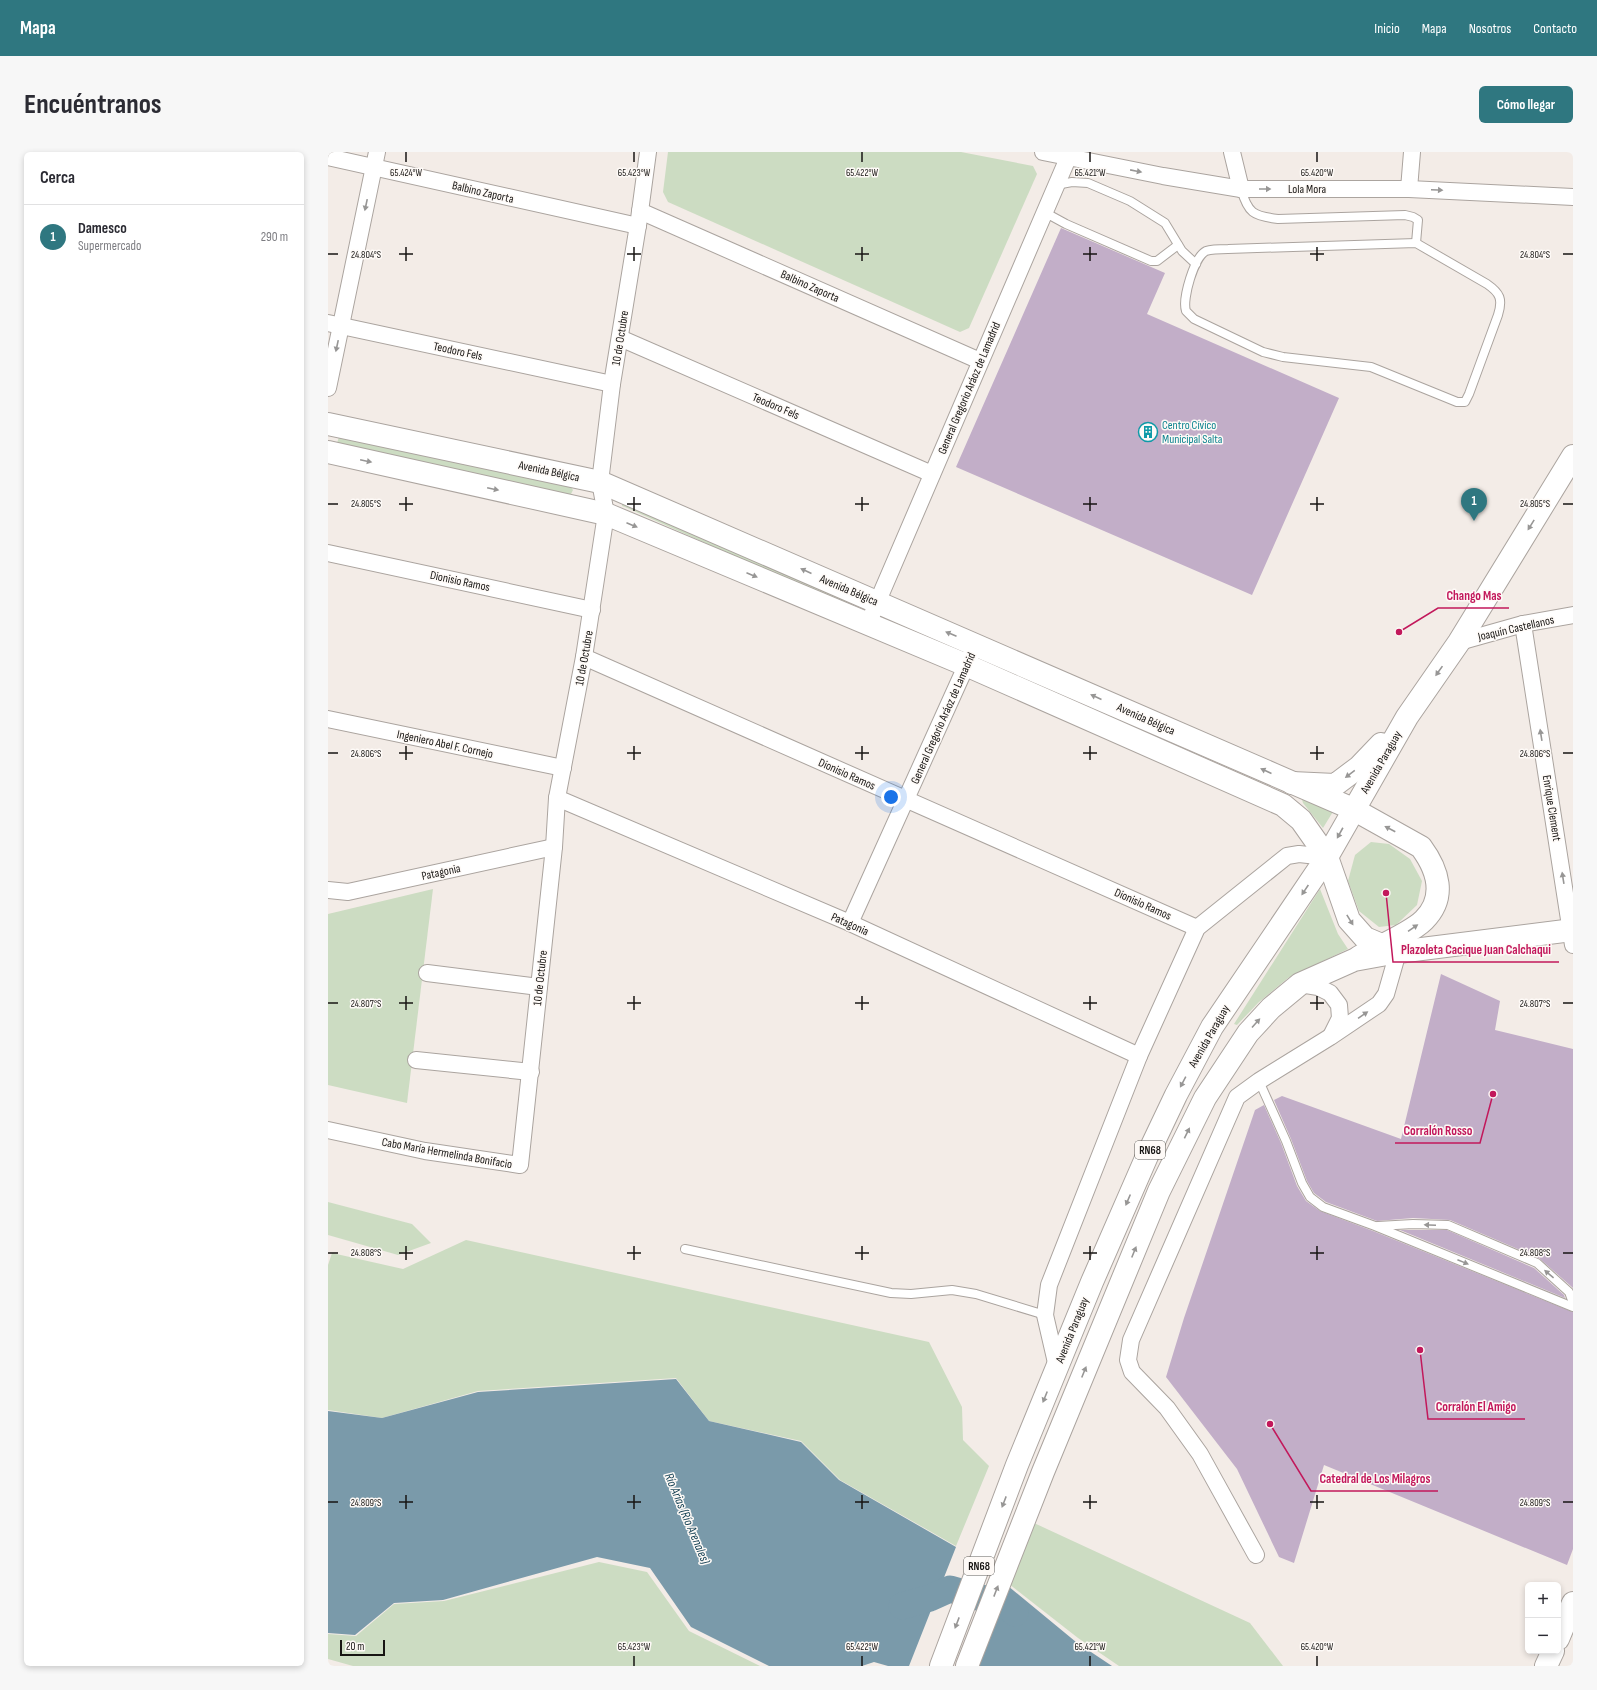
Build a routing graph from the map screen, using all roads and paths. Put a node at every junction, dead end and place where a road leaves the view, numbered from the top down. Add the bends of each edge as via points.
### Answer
1 (648, 152) edge
2 (1043, 152) edge
3 (1232, 152) edge
4 (1412, 152) edge
5 (1067, 155) edge
6 (328, 157) edge
7 (376, 160) edge
8 (1056, 185) junction
9 (1241, 189) junction
10 (1409, 189) junction
11 (1573, 197) edge
12 (1044, 212) junction
13 (639, 219) junction
14 (1416, 243) junction
15 (1178, 245) junction
16 (1196, 264) junction
17 (335, 325) edge
18 (620, 338) junction
19 (980, 361) junction
20 (612, 384) junction
21 (328, 388) edge
22 (328, 424) edge
23 (328, 452) edge
24 (1573, 456) edge
25 (932, 474) junction
26 (600, 482) junction
27 (606, 514) junction
28 (328, 553) edge
29 (877, 602) junction
30 (592, 610) junction
31 (1573, 615) edge
32 (868, 624) junction
33 (1523, 624) junction
34 (1459, 642) junction
35 (976, 645) junction
36 (584, 657) junction
37 (966, 665) junction
38 (1407, 717) junction
39 (328, 719) edge
40 (563, 768) junction
41 (1292, 783) junction
42 (557, 798) junction
43 (906, 800) junction
44 (1353, 809) junction
45 (554, 847) junction
46 (1327, 857) junction
47 (328, 890) edge
48 (850, 923) junction
49 (1197, 928) junction
50 (1572, 935) edge
51 (1389, 949) junction
52 (428, 973) dead end
53 (1300, 984) junction
54 (539, 986) junction
55 (1330, 1038) junction
56 (1139, 1056) junction
57 (416, 1060) dead end
58 (531, 1072) junction
59 (1259, 1081) junction
60 (328, 1130) edge
61 (520, 1165) joint
62 (1375, 1226) junction
63 (685, 1249) dead end
64 (1573, 1303) edge
65 (1573, 1307) edge
66 (1046, 1315) junction
67 (1057, 1367) junction
68 (1256, 1555) dead end
69 (1573, 1603) edge
70 (1561, 1632) edge
71 (1552, 1654) edge
72 (941, 1666) edge
73 (967, 1666) edge
74 (1546, 1666) edge

1 - 13 street, 10 de Octubre
2 - 5 street, Lola Mora
3 - 9 street
4 - 10 street
5 - 8 street, General Gregorio Aráoz de Lamadrid
5 -> 9 street, Lola Mora via 1163,176
6 - 7 street, Balbino Zaporta
7 - 13 street, Balbino Zaporta
7 -> 17 street
8 - 12 street, General Gregorio Aráoz de Lamadrid
8 - 15 lane via 1088,183 1130,201 1165,223
9 -> 10 street, Lola Mora
9 - 14 lane via 1246,206 1261,217 1413,217 1418,220
10 -> 11 street, Lola Mora
12 - 15 lane via 1151,261 1157,261
12 - 19 street, General Gregorio Aráoz de Lamadrid
13 - 18 street, 10 de Octubre
13 - 19 street, Balbino Zaporta
14 - 16 lane via 1207,251 1200,256
14 - 16 lane via 1487,284 1496,290 1500,299 1501,307 1465,402 1457,402 1371,367 1283,357 1263,352 1194,319 1186,312 1184,306
15 - 16 lane
17 - 20 street, Teodoro Fels
17 -> 21 street
18 - 20 street, 10 de Octubre
18 - 25 street, Teodoro Fels
19 - 25 street, General Gregorio Aráoz de Lamadrid
20 - 26 street, 10 de Octubre
22 - 26 main road, Avenida Bélgica
23 -> 27 main road, Avenida Bélgica
24 -> 34 main road, Avenida Paraguay
25 - 29 street, General Gregorio Aráoz de Lamadrid
26 - 27 street, 10 de Octubre
29 -> 26 main road, Avenida Bélgica
27 - 30 street, 10 de Octubre
27 -> 32 main road, Avenida Bélgica
28 - 30 street, Dionisio Ramos
29 - 32 street, General Gregorio Aráoz de Lamadrid
35 -> 29 main road, Avenida Bélgica
30 - 36 street, 10 de Octubre
31 - 33 street, Joaquín Castellanos
32 - 37 main road, Avenida Bélgica
33 - 34 street, Joaquín Castellanos
50 -> 33 street, Enrique Clement
34 -> 38 main road, Avenida Paraguay
35 - 37 street, General Gregorio Aráoz de Lamadrid
41 -> 35 main road, Avenida Bélgica
36 - 40 street, 10 de Octubre
36 - 43 street, Dionisio Ramos
37 - 43 street, General Gregorio Aráoz de Lamadrid
37 - 46 main road, Avenida Bélgica via 1283,805 1301,820
38 -> 41 main road via 1359,767 1335,785
38 - 44 main road, Avenida Paraguay
39 - 40 street, Ingeniero Abel F. Cornejo
40 - 42 street, 10 de Octubre
41 - 44 main road, Avenida Bélgica
42 - 45 street, 10 de Octubre
42 - 48 street, Patagonia
43 - 48 street, General Gregorio Aráoz de Lamadrid
43 - 49 street, Dionisio Ramos
44 -> 46 main road, Avenida Paraguay
51 -> 44 main road via 1424,920 1434,905 1438,890 1437,875 1421,847
45 - 47 street, Patagonia via 348,892
45 - 54 street, 10 de Octubre
46 - 49 street via 1299,854 1287,856
46 -> 51 main road via 1349,920 1365,938
46 -> 67 main road, Avenida Paraguay / RN68 via 1212,1028 1198,1054 1147,1156
48 - 56 street, Patagonia
49 - 56 street
50 - 51 main road
51 - 53 main road, RN68 via 1354,960
55 -> 51 street via 1379,1004 1386,994
52 - 54 street
53 - 55 street via 1318,987 1330,993 1339,1004 1340,1018
73 -> 53 main road, RN68 via 1042,1472 1159,1191 1205,1098 1248,1033 1270,1008
54 - 58 street, 10 de Octubre
55 - 59 street
56 - 66 street via 1049,1284
57 - 58 street
58 - 61 street, 10 de Octubre
59 - 62 lane via 1310,1197 1323,1207
59 - 68 street via 1238,1097 1230,1112 1131,1340 1128,1360 1132,1372 1167,1408 1200,1454
60 - 61 street, Cabo María Hermelinda Bonifacio via 424,1151
64 -> 62 lane via 1569,1292 1537,1263 1448,1225
62 -> 65 lane
63 - 66 lane via 891,1292 911,1294 952,1290 976,1294
66 - 67 street
67 -> 72 main road, Avenida Paraguay / RN68
69 - 70 main road
71 - 74 main road

